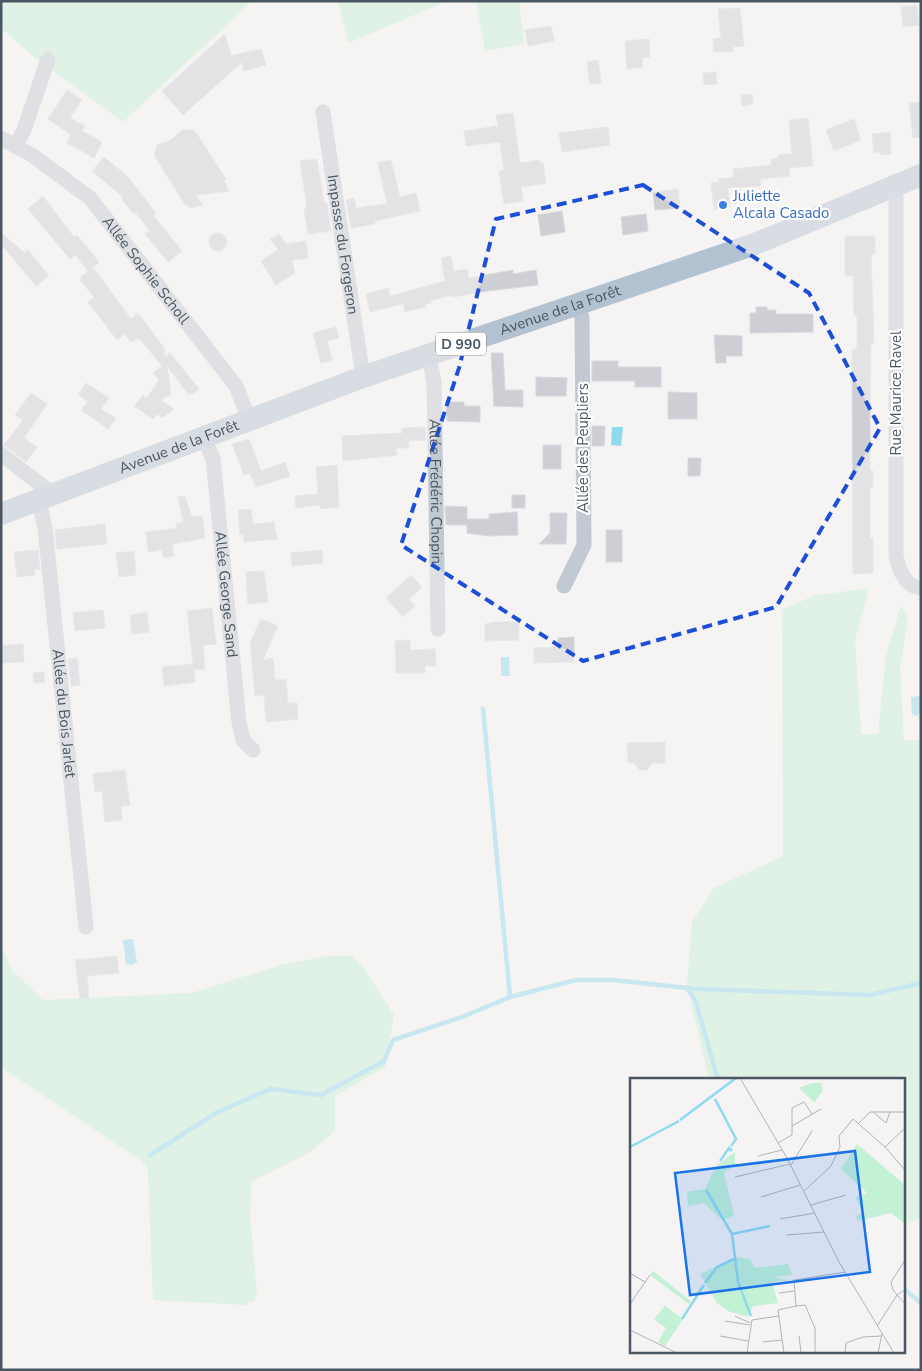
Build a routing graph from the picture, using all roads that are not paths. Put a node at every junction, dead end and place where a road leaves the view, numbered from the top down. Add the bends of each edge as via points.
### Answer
1 (48, 59) dead end
2 (323, 112) dead end
3 (1, 138) edge
4 (16, 146) junction
5 (921, 176) edge
6 (896, 186) junction
7 (578, 305) junction
8 (429, 356) junction
9 (363, 377) junction
10 (249, 418) junction
11 (203, 436) junction
12 (1, 454) edge
13 (43, 499) junction
14 (1, 514) edge
15 (564, 586) dead end
16 (921, 588) edge
17 (438, 629) dead end
18 (253, 750) dead end
19 (86, 928) dead end

1 - 4 street
2 - 9 street, Impasse du Forgeron
3 - 4 street, Allée Sophie Scholl
4 - 10 street, Allée Sophie Scholl via 90,198 236,386
5 - 6 main road, Avenue de la Forêt / D 990
6 - 7 main road, Avenue de la Forêt / D 990 via 755,244
6 - 16 street, Rue Maurice Ravel via 896,556 904,579
7 - 8 main road, Avenue de la Forêt / D 990
7 - 15 street, Allée des Peupliers via 582,318 584,544
8 - 9 main road, Avenue de la Forêt / D 990
8 - 17 street, Allée Frédéric Chopin via 434,382
9 - 10 main road, Avenue de la Forêt / D 990
10 - 11 main road, Avenue de la Forêt / D 990
11 - 13 main road, Avenue de la Forêt / D 990
11 - 18 street, Allée George Sand via 213,459 239,722 243,740
12 - 13 street via 45,488
13 - 14 main road, Avenue de la Forêt / D 990
13 - 19 street, Allée du Bois Jarlet

